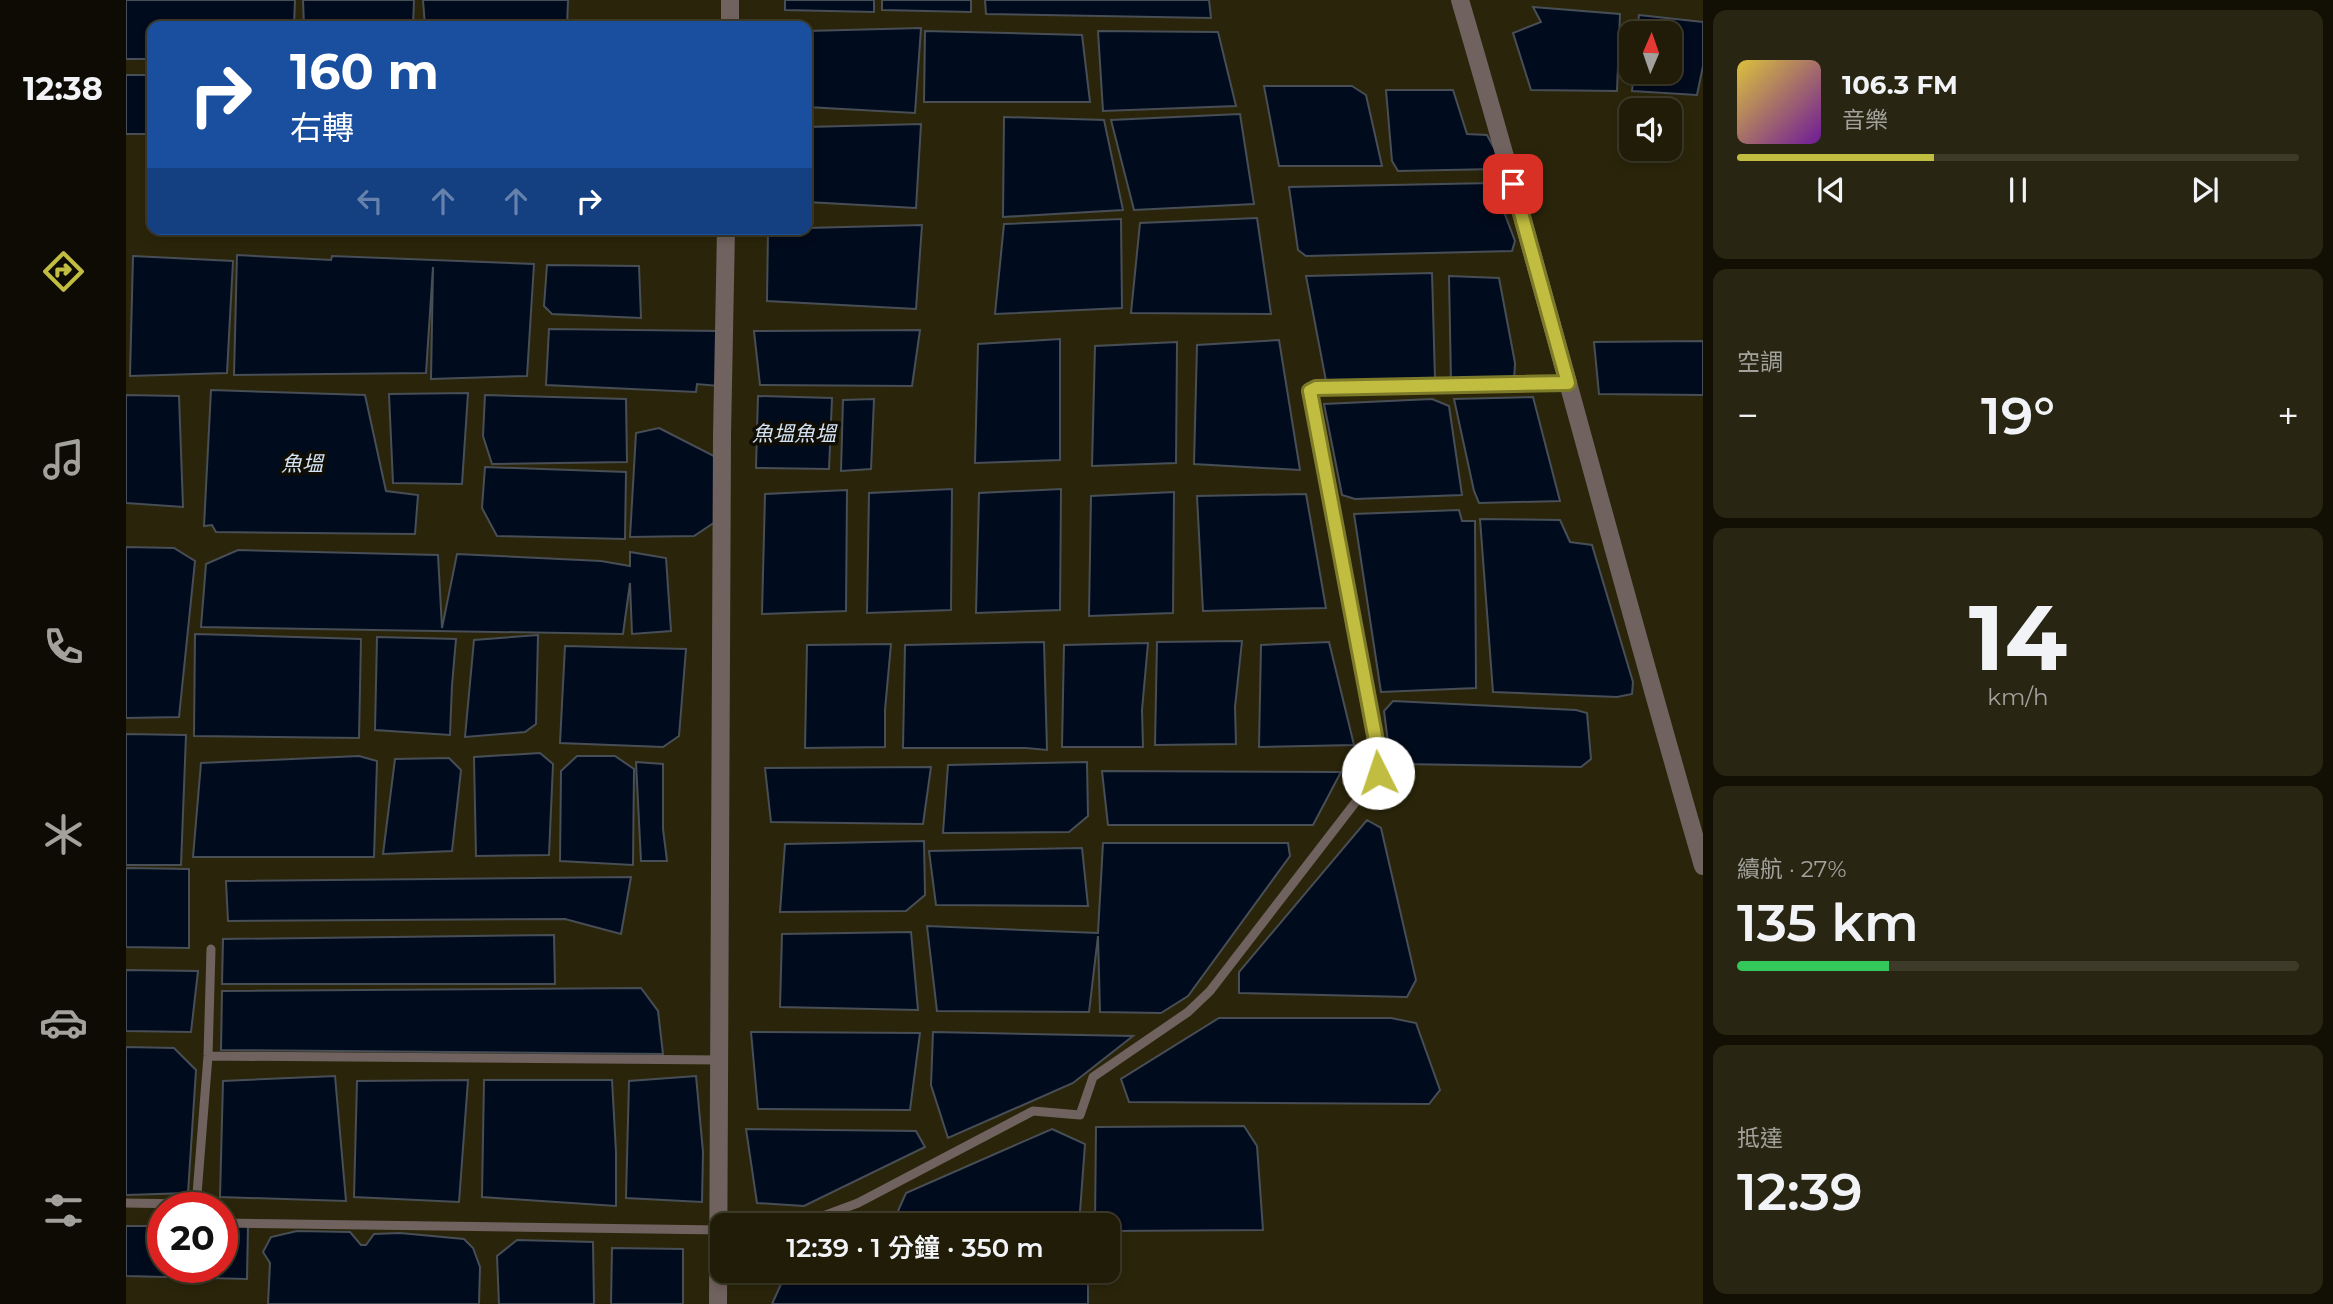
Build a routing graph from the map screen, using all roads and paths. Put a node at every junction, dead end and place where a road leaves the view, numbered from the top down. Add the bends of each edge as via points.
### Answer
1 (730, 0) edge
2 (1460, 0) edge
3 (730, 21) edge
4 (726, 235) edge
5 (1568, 383) junction
6 (1703, 866) edge
7 (211, 949) dead end
8 (208, 1056) junction
9 (720, 1060) junction
10 (197, 1192) edge
11 (126, 1203) edge
12 (147, 1204) edge
13 (721, 1213) edge
14 (831, 1213) edge
15 (238, 1223) edge
16 (710, 1231) edge
17 (719, 1283) edge
18 (718, 1304) edge

1 - 3 street
2 - 5 street
4 - 9 street
5 - 6 street
5 - 14 lane via 1310,391 1380,762 1378,773 1210,991 1188,1012 1093,1077 1080,1115 1033,1111
7 - 8 lane
8 - 9 lane
8 - 10 lane
9 - 13 street
11 - 12 lane
15 - 16 lane
17 - 18 street

